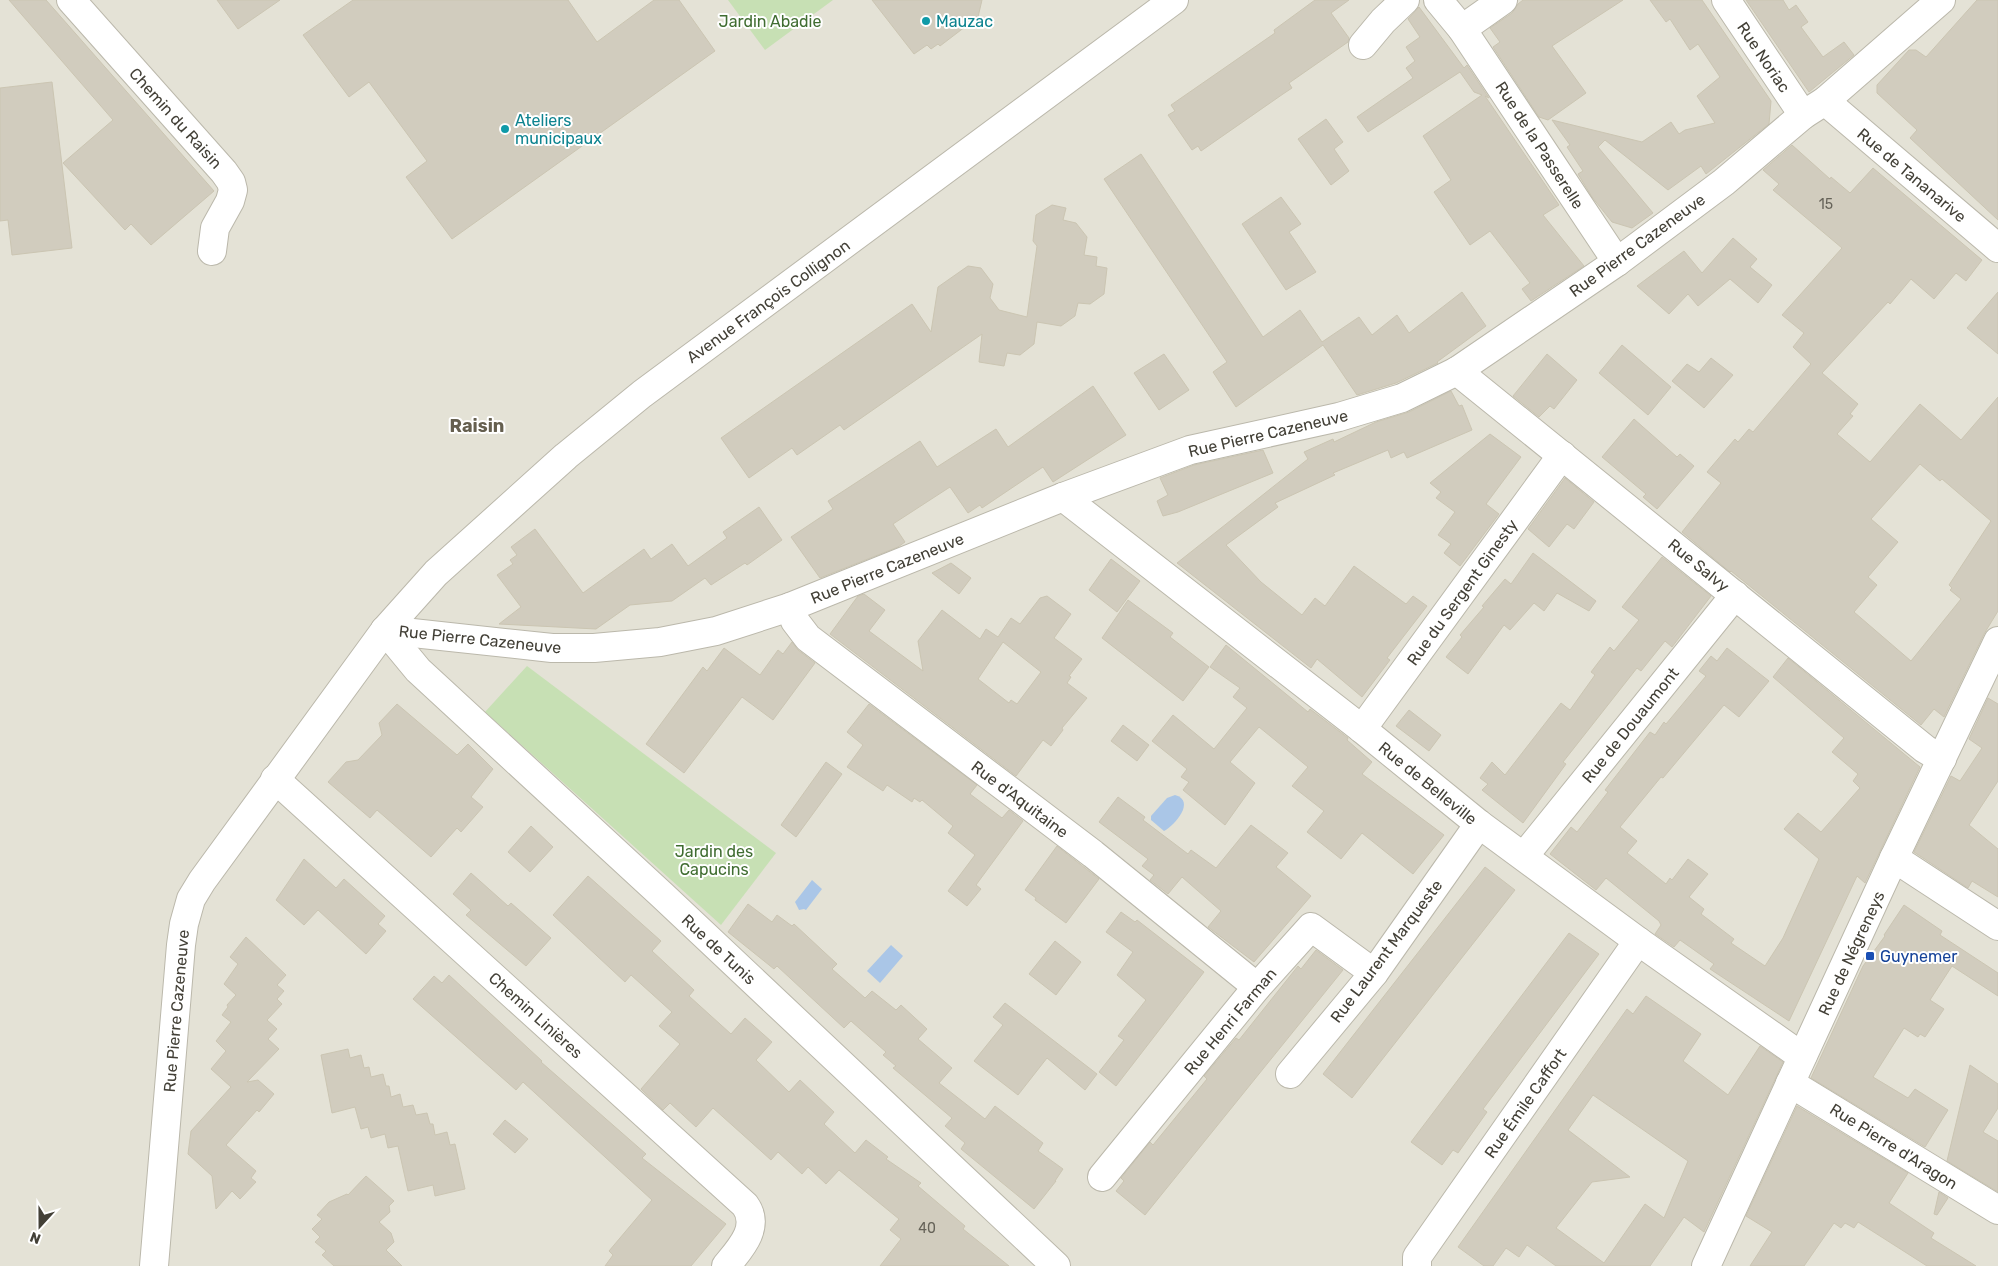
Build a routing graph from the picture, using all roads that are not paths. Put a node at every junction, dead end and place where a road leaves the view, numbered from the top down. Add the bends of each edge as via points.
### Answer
1 (71, 0) edge
2 (1174, 0) edge
3 (1405, 0) edge
4 (1438, 0) edge
5 (1503, 0) edge
6 (1726, 0) edge
7 (1941, 0) edge
8 (1462, 29) junction
9 (1363, 45) dead end
10 (1814, 108) junction
11 (1998, 248) edge
12 (212, 250) dead end
13 (1617, 262) junction
14 (1457, 371) junction
15 (1562, 455) junction
16 (1063, 497) junction
17 (1735, 594) junction
18 (790, 607) junction
19 (385, 630) junction
20 (1995, 653) edge
21 (1362, 729) junction
22 (1942, 759) junction
23 (275, 779) junction
24 (1479, 824) junction
25 (1524, 856) junction
26 (1894, 858) junction
27 (1998, 926) edge
28 (1638, 941) junction
29 (1374, 973) junction
30 (1256, 987) junction
31 (1803, 1055) junction
32 (1290, 1074) dead end
33 (1790, 1083) junction
34 (1102, 1177) dead end
35 (1998, 1210) edge
36 (154, 1266) edge
37 (726, 1266) edge
38 (1056, 1266) edge
39 (1416, 1266) edge
40 (1707, 1266) edge

1 - 12 street, Chemin du Raisin via 231,182 230,201 215,228
2 - 19 street, Avenue François Collignon via 634,400 566,456 436,573
3 - 9 street
4 - 8 street, Rue de la Passerelle
5 - 8 street
6 - 10 street, Rue Noriac
7 - 10 street, Rue Pierre Cazeneuve
8 - 13 street, Rue de la Passerelle
10 - 11 street, Rue de Tananarive
10 - 13 street, Rue Pierre Cazeneuve via 1724,182
13 - 14 street, Rue Pierre Cazeneuve
14 - 15 street, Rue Salvy
14 - 16 street, Rue Pierre Cazeneuve via 1402,398 1339,417 1190,450
15 - 17 street, Rue Salvy
15 - 21 street, Rue du Sergent Ginesty
16 - 18 street, Rue Pierre Cazeneuve
16 - 21 street, Rue de Belleville
17 - 22 street, Rue Salvy via 1925,749
17 - 25 street, Rue de Douaumont
18 - 19 street, Rue Pierre Cazeneuve via 716,631 660,642 594,648 516,645
18 - 30 street, Rue d'Aquitaine via 795,621 808,638 1093,854
19 - 23 street, Rue Pierre Cazeneuve
19 - 38 street, Rue de Tunis via 418,670
20 - 22 street, Rue de Négreneys
21 - 24 street, Rue de Belleville
22 - 26 street, Rue de Négreneys
23 - 36 street, Rue Pierre Cazeneuve via 202,881 191,899 184,924
23 - 37 street, Chemin Linières via 745,1205 751,1213 748,1236
24 - 25 street, Rue de Belleville
24 - 29 street, Rue Laurent Marqueste
25 - 28 street, Rue de Belleville
26 - 27 street
26 - 31 street, Rue de Négreneys
28 - 31 street, Rue de Belleville
28 - 39 street, Rue Émile Caffort via 1417,1257
29 - 30 street, Rue Henri Farman via 1311,927
29 - 32 street, Rue Laurent Marqueste
30 - 34 street, Rue Henri Farman
31 - 33 street, Rue de Négreneys
33 - 35 street, Rue Pierre d'Aragon
33 - 40 street, Rue de Négreneys

